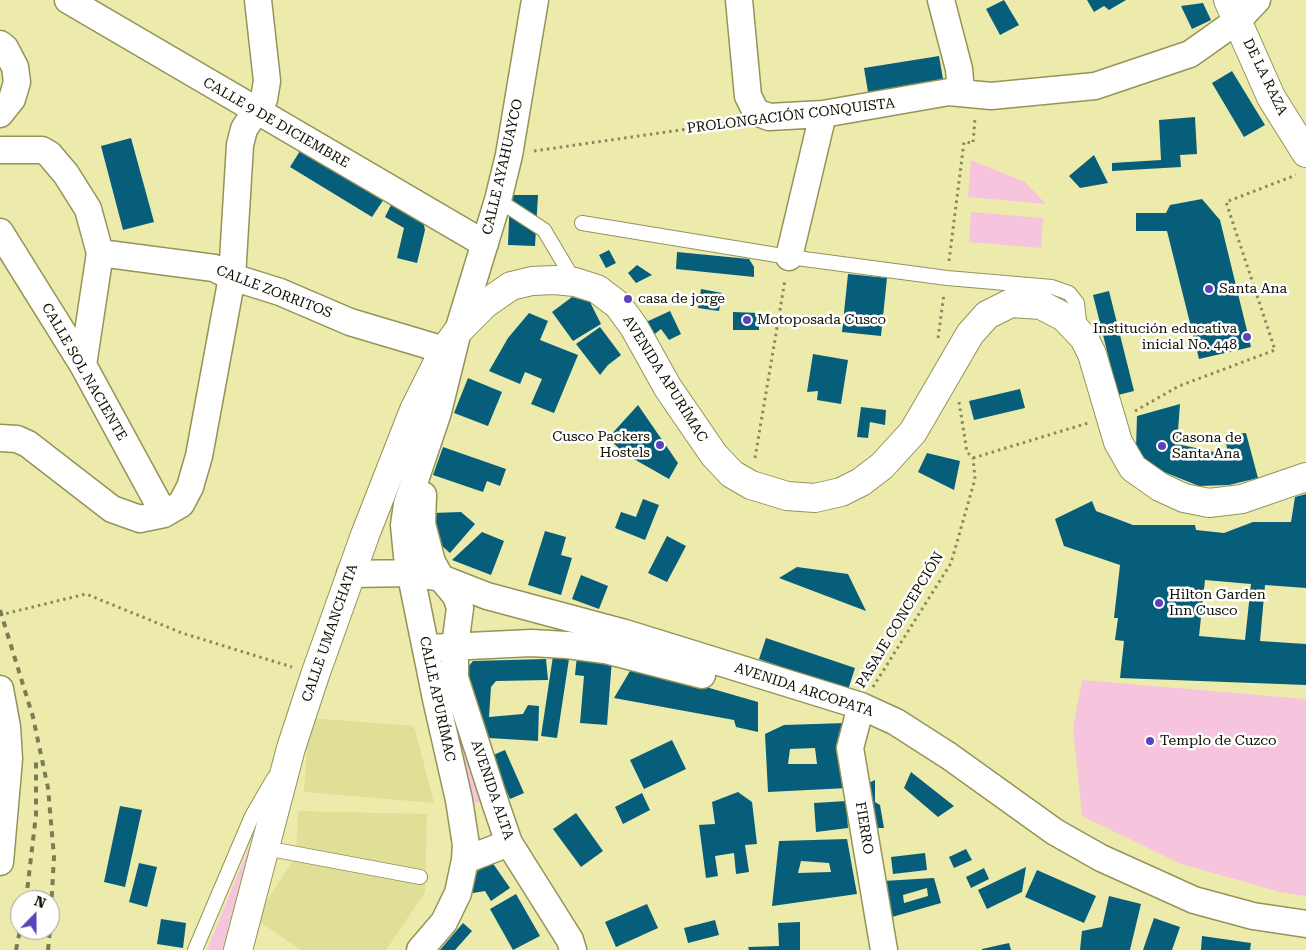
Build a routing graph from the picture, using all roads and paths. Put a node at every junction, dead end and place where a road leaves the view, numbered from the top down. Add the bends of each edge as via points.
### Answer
1 (68, 0) edge
2 (258, 0) edge
3 (535, 0) edge
4 (739, 0) edge
5 (941, 0) edge
6 (1257, 0) edge
7 (1233, 10) edge
8 (0, 44) edge
9 (961, 92) junction
10 (256, 111) junction
11 (0, 114) edge
12 (823, 114) junction
13 (768, 117) junction
14 (0, 150) edge
15 (508, 155) junction
16 (1302, 164) edge
17 (498, 200) junction
18 (582, 223) dead end
19 (0, 232) edge
20 (486, 244) junction
21 (100, 253) junction
22 (789, 257) junction
23 (232, 277) junction
24 (575, 282) junction
25 (1080, 334) junction
26 (451, 340) junction
27 (1275, 350) dead end
28 (83, 365) junction
29 (0, 438) edge
30 (430, 440) junction
31 (973, 458) dead end
32 (1306, 477) edge
33 (751, 485) junction
34 (164, 514) junction
35 (411, 573) junction
36 (350, 574) junction
37 (441, 578) junction
38 (0, 616) edge
39 (455, 646) junction
40 (426, 648) junction
41 (315, 674) junction
42 (0, 689) edge
43 (858, 713) junction
44 (291, 748) junction
45 (509, 843) junction
46 (265, 848) junction
47 (465, 860) junction
48 (0, 862) edge
49 (420, 877) dead end
50 (1306, 924) edge
51 (1306, 941) edge
52 (195, 950) edge
53 (238, 950) edge
54 (420, 950) edge
55 (573, 950) edge
56 (884, 950) edge

1 - 10 street, CALLE 9 DE DICIEMBRE
2 - 10 street via 267,81 264,99
3 - 15 street, CALLE AYAHUAYCO
4 - 13 street via 748,96 756,112
5 - 9 street via 959,69
6 - 7 street, PROLONGACIÓN CONQUISTA
7 - 9 street, PROLONGACIÓN CONQUISTA via 1190,54 1095,86 991,96
7 - 16 main road, DE LA RAZA
8 - 11 street via 15,67 17,82 12,99
9 - 12 street, PROLONGACIÓN CONQUISTA
10 - 20 street, CALLE 9 DE DICIEMBRE
10 - 23 street via 244,129 240,145
12 - 13 street, PROLONGACIÓN CONQUISTA
12 - 22 street
13 - 15 path, PROLONGACIÓN CONQUISTA
14 - 21 street via 42,150 49,154 88,209
15 - 17 street, CALLE AYAHUAYCO
16 - 27 path via 1226,202
17 - 20 street, CALLE AYAHUAYCO
17 - 24 lane via 544,230
18 - 22 lane
19 - 28 street, CALLE SOL NACIENTE
20 - 26 street, CALLE AYAHUAYCO
21 - 23 street, CALLE ZORRITOS via 214,268
21 - 28 street
22 - 25 lane via 947,278 1052,287 1069,293 1077,303
22 - 33 path
23 - 26 street, CALLE ZORRITOS via 280,292 350,322
23 - 34 street via 199,456 181,504
24 - 26 main road, AVENIDA APURÍMAC via 532,281 511,286 486,304
24 - 33 main road, AVENIDA APURÍMAC via 597,289 618,305 668,388 714,455 732,474
25 - 32 main road, AVENIDA APURÍMAC via 1092,354 1118,442 1134,468 1160,487 1184,498 1208,503 1242,499
25 - 33 main road, AVENIDA APURÍMAC via 1064,317 1041,304 1011,303 987,315 970,334 912,432 882,466 861,482 842,492 815,498 787,496
26 - 30 street, CALLE APURÍMAC
26 - 36 main road, CALLE UMANCHATA via 414,410
28 - 34 street, CALLE SOL NACIENTE
29 - 34 street via 17,439 28,444 112,509 140,519
30 - 35 street, CALLE APURÍMAC via 407,504 404,525
30 - 37 street, CALLE APURÍMAC via 421,508 422,524 432,562
31 - 43 path, PASAJE CONCEPCIÓN via 975,479 951,563
35 - 36 street, AVENIDA ARCOPATA
35 - 37 street, AVENIDA ARCOPATA
35 - 40 street, CALLE APURÍMAC
36 - 41 main road, CALLE UMANCHATA
37 - 39 street, AVENIDA ALTA via 456,596 460,608
37 - 43 street, AVENIDA ARCOPATA via 487,596 625,633
38 - 41 path via 86,594 182,633
39 - 40 street, AVENIDA ARCOPATA
39 - 43 street, AVENIDA ARCOPATA via 531,643 605,650
39 - 45 street, AVENIDA ALTA via 455,678
40 - 47 street, CALLE APURÍMAC via 459,800
41 - 44 main road, CALLE UMANCHATA
42 - 48 street via 9,759
43 - 50 street, AVENIDA ARCOPATA via 904,727 1055,832 1101,858 1194,900 1253,916
43 - 51 street, AVENIDA ARCOPATA via 1052,851 1089,872 1190,916 1245,931
43 - 56 street, FIERRO via 850,748
44 - 46 main road, CALLE UMANCHATA
44 - 52 lane via 252,816
45 - 47 street
45 - 55 street, AVENIDA ALTA via 570,940
46 - 49 lane
46 - 53 main road, CALLE UMANCHATA
47 - 54 street, CALLE APURÍMAC via 458,893 444,922

